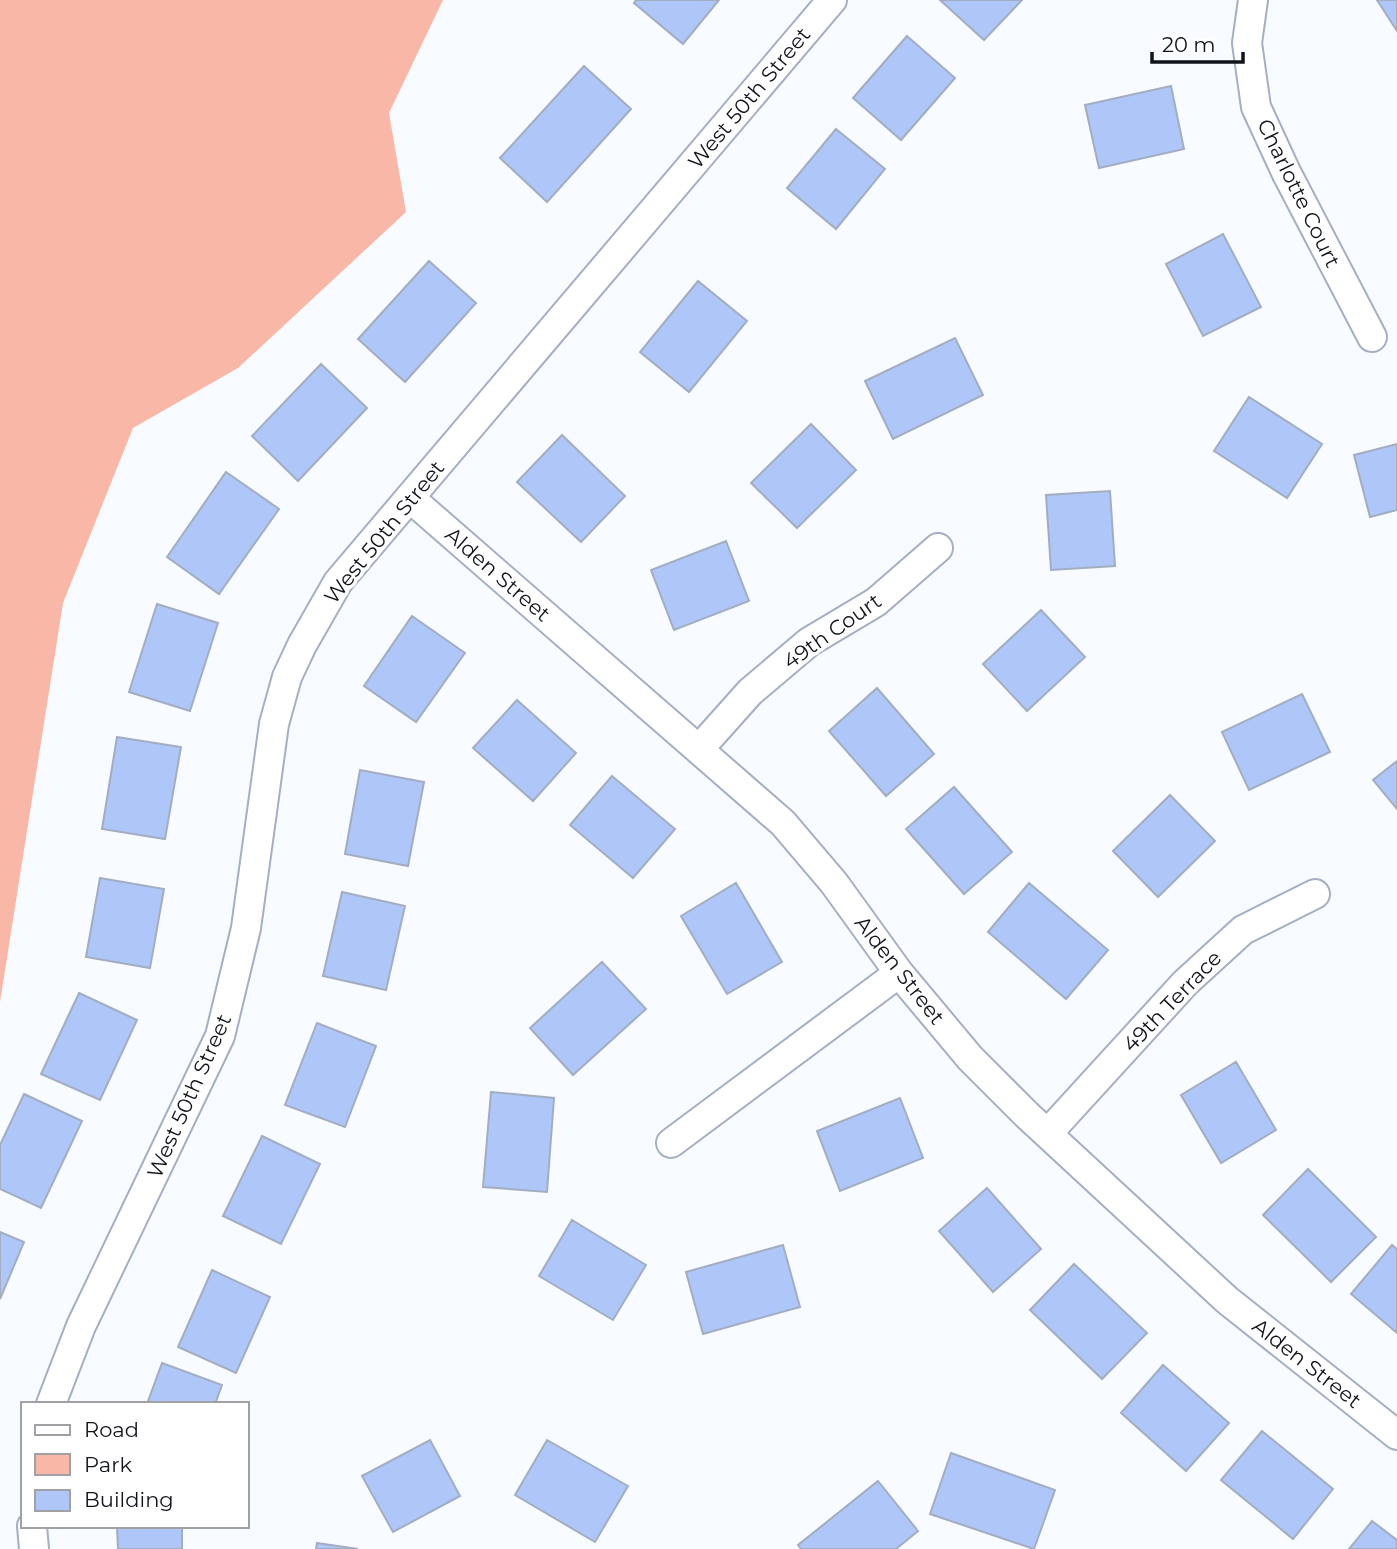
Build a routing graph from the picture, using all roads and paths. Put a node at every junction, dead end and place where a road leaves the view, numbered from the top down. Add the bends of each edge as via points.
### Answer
1 (832, 0) edge
2 (1253, 0) edge
3 (1372, 337) dead end
4 (410, 498) junction
5 (938, 548) dead end
6 (700, 748) junction
7 (1315, 894) dead end
8 (899, 973) junction
9 (1048, 1133) junction
10 (671, 1143) dead end
11 (52, 1402) edge
12 (1397, 1435) edge
13 (32, 1528) edge
14 (34, 1549) edge

1 - 4 street, West 50th Street
2 - 3 street, Charlotte Court via 1247,43 1256,107
4 - 6 street, Alden Street
4 - 11 street, West 50th Street via 338,582 288,677 274,724 246,928 220,1037 81,1326
5 - 6 street, 49th Court via 876,602 808,642 750,692
6 - 8 street, Alden Street via 783,823 834,883
7 - 9 street, 49th Terrace via 1242,930 1185,983
8 - 9 street, Alden Street via 970,1058
8 - 10 street
9 - 12 street, Alden Street via 1227,1300
13 - 14 street

